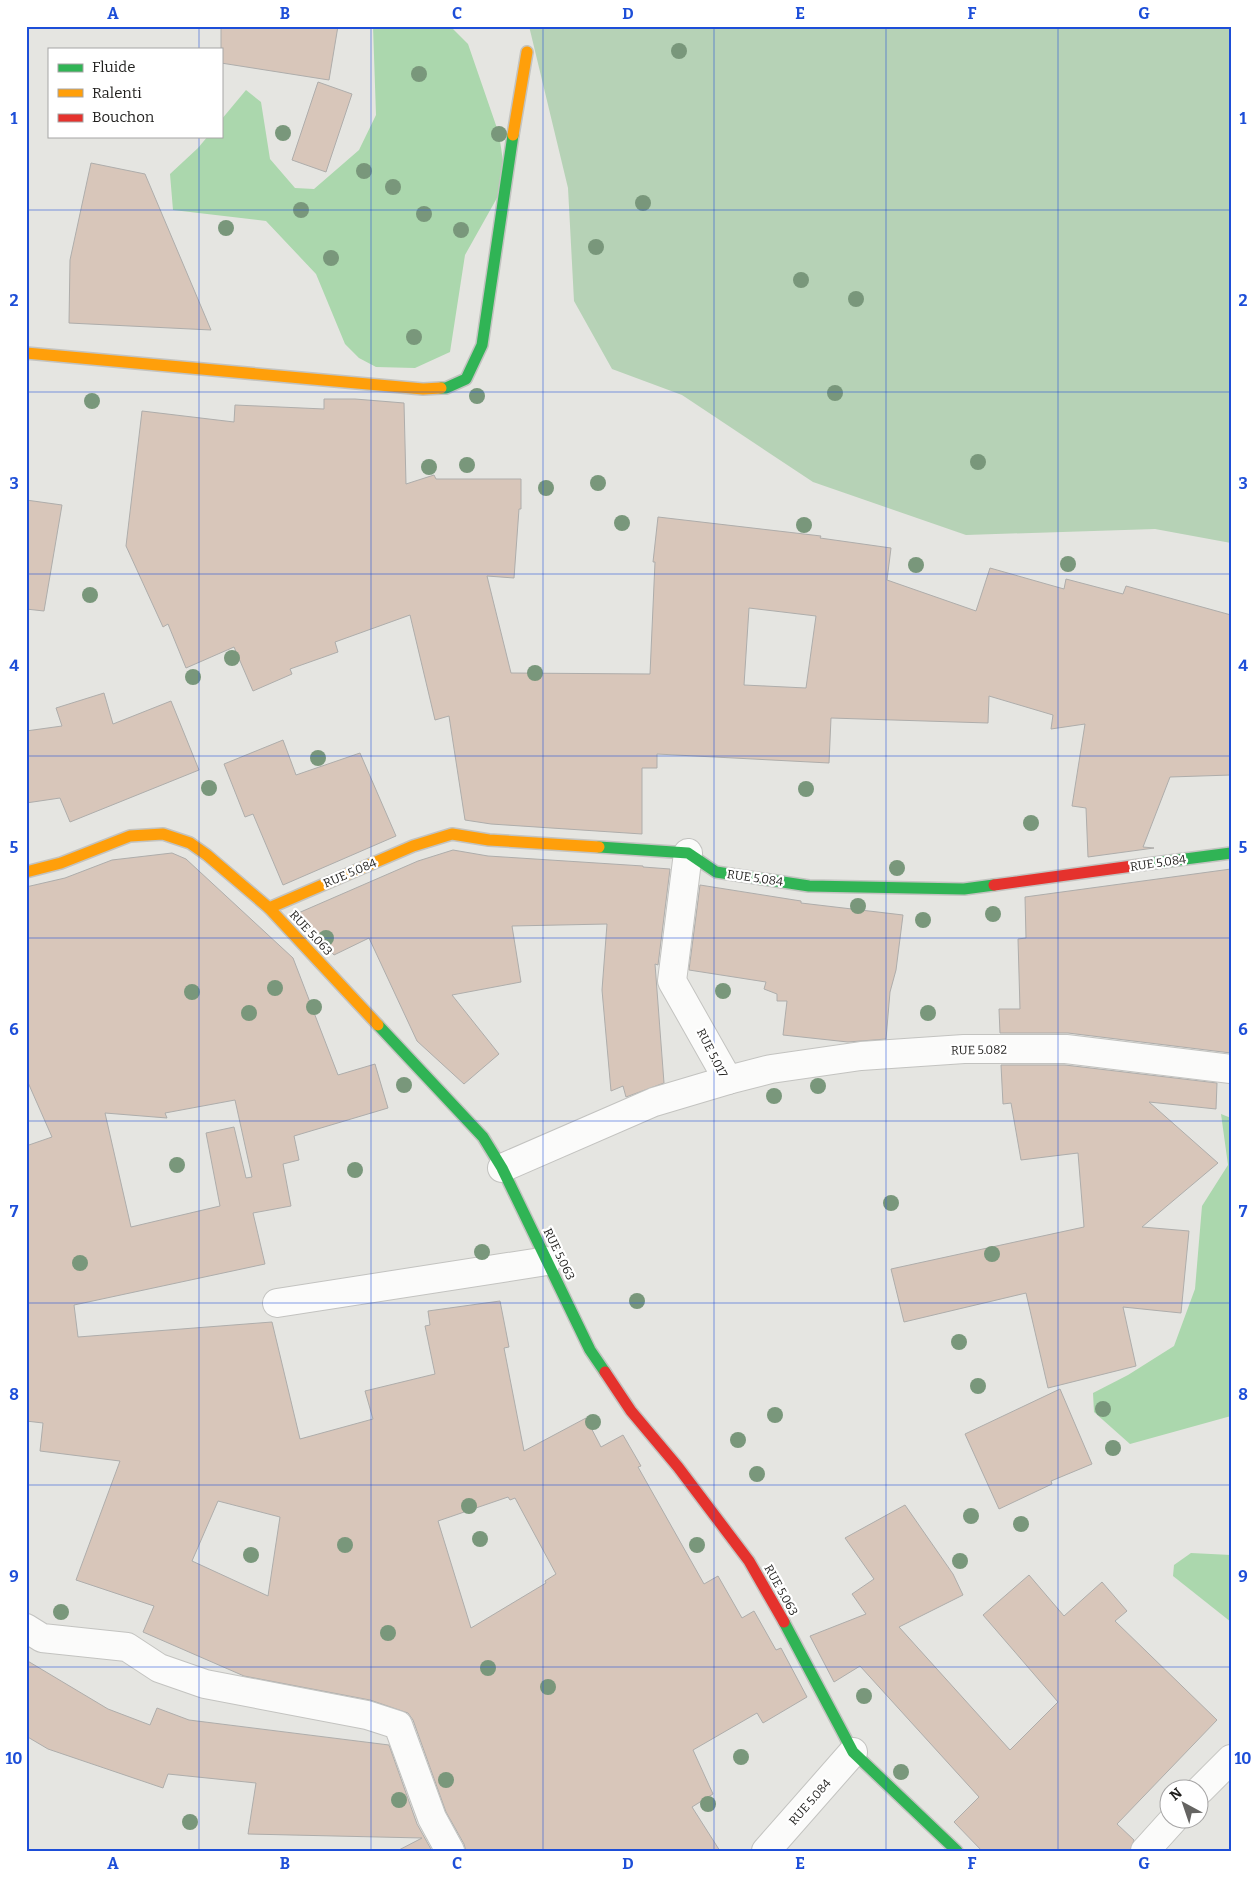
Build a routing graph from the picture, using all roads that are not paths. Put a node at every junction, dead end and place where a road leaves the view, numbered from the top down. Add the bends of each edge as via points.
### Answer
1 (528, 52) dead end
2 (26, 353) edge
3 (1231, 852) edge
4 (688, 853) junction
5 (26, 872) edge
6 (269, 908) junction
7 (1231, 1068) edge
8 (728, 1080) junction
9 (502, 1168) junction
10 (547, 1261) junction
11 (277, 1303) dead end
12 (26, 1628) edge
13 (853, 1752) junction
14 (1231, 1759) edge
15 (1210, 1780) edge
16 (1164, 1830) edge
17 (450, 1851) edge
18 (766, 1851) edge
19 (957, 1851) edge
20 (1145, 1851) edge

1 - 2 street via 482,345 466,379 446,388 423,390
3 - 4 street, RUE 5.084 via 964,890 809,886 716,872
4 - 6 street, RUE 5.084 via 489,840 452,834 414,846
4 - 8 street, RUE 5.017 via 672,981
5 - 6 street, RUE 5.063 via 61,863 130,836 163,834 190,843
6 - 9 street, RUE 5.063 via 483,1137
7 - 8 street, RUE 5.082 via 1066,1049 964,1049 861,1056 771,1069
8 - 9 street, RUE 5.017 via 654,1102
9 - 10 street, RUE 5.063
10 - 11 street
10 - 13 street, RUE 5.063 via 600,1366 631,1411 749,1561
12 - 17 street via 42,1638 127,1647 159,1668 205,1684 367,1715 398,1725 432,1818
13 - 18 street, RUE 5.084
13 - 19 street, RUE 5.063
14 - 15 street
16 - 20 street

